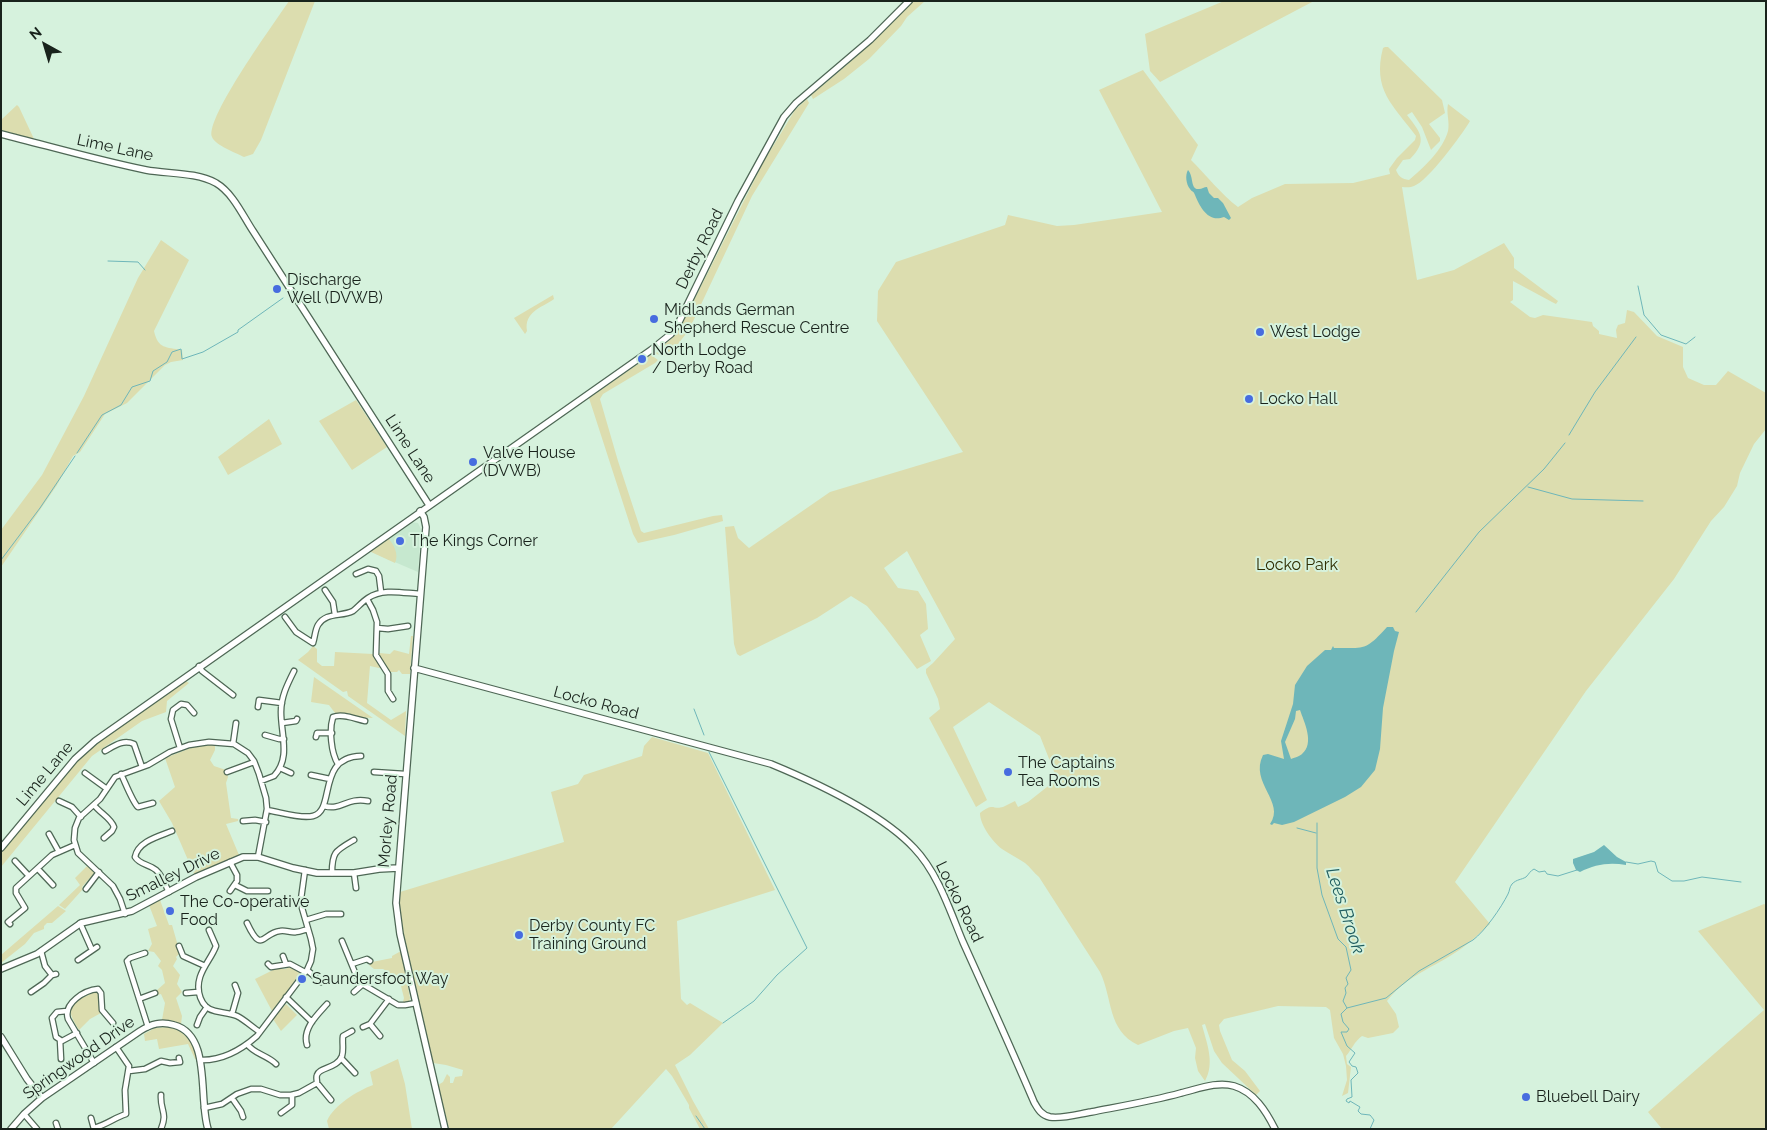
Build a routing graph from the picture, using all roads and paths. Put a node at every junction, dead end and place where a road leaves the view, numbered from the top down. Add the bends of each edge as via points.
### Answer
1 (909, 1) edge
2 (1, 134) edge
3 (429, 505) junction
4 (420, 511) junction
5 (356, 574) dead end
6 (326, 590) dead end
7 (381, 592) junction
8 (420, 594) junction
9 (367, 599) junction
10 (335, 615) junction
11 (285, 618) dead end
12 (408, 626) dead end
13 (377, 628) junction
14 (199, 666) junction
15 (414, 668) junction
16 (294, 671) dead end
17 (233, 695) dead end
18 (393, 699) dead end
19 (282, 703) junction
20 (258, 707) dead end
21 (194, 713) dead end
22 (297, 718) dead end
23 (365, 721) dead end
24 (236, 723) dead end
25 (282, 723) junction
26 (332, 733) junction
27 (265, 735) dead end
28 (316, 737) dead end
29 (284, 739) junction
30 (233, 744) junction
31 (180, 748) junction
32 (105, 751) dead end
33 (361, 756) dead end
34 (254, 762) junction
35 (338, 764) junction
36 (142, 767) junction
37 (280, 768) junction
38 (227, 772) dead end
39 (374, 772) dead end
40 (85, 773) dead end
41 (291, 773) dead end
42 (121, 774) junction
43 (405, 774) junction
44 (311, 775) dead end
45 (330, 779) junction
46 (261, 781) junction
47 (107, 789) junction
48 (60, 801) dead end
49 (368, 801) dead end
50 (153, 803) dead end
51 (94, 805) junction
52 (324, 806) junction
53 (267, 810) junction
54 (81, 817) junction
55 (242, 821) dead end
56 (266, 822) junction
57 (172, 831) dead end
58 (49, 834) dead end
59 (104, 838) dead end
60 (354, 840) dead end
61 (75, 845) junction
62 (1, 848) edge
63 (60, 852) junction
64 (258, 857) junction
65 (15, 861) dead end
66 (230, 862) junction
67 (398, 868) junction
68 (38, 869) junction
69 (305, 870) junction
70 (99, 872) junction
71 (332, 873) junction
72 (354, 873) junction
73 (29, 876) junction
74 (52, 885) dead end
75 (235, 885) junction
76 (356, 888) dead end
77 (86, 889) dead end
78 (230, 891) dead end
79 (268, 891) dead end
80 (169, 892) junction
81 (125, 914) junction
82 (341, 914) dead end
83 (306, 920) junction
84 (80, 923) junction
85 (247, 923) dead end
86 (10, 924) dead end
87 (308, 929) junction
88 (210, 930) dead end
89 (342, 941) dead end
90 (179, 946) dead end
91 (41, 951) junction
92 (145, 953) dead end
93 (283, 956) dead end
94 (78, 960) dead end
95 (370, 961) dead end
96 (268, 964) dead end
97 (286, 964) junction
98 (352, 964) junction
99 (205, 966) junction
100 (1, 969) edge
101 (306, 971) junction
102 (322, 982) dead end
103 (363, 984) junction
104 (235, 985) dead end
105 (31, 992) dead end
106 (198, 992) junction
107 (354, 992) dead end
108 (155, 993) dead end
109 (186, 993) dead end
110 (286, 997) junction
111 (139, 999) junction
112 (389, 1000) junction
113 (416, 1003) junction
114 (327, 1004) dead end
115 (207, 1007) junction
116 (67, 1011) junction
117 (232, 1014) junction
118 (312, 1022) junction
119 (112, 1024) dead end
120 (370, 1024) junction
121 (197, 1025) dead end
122 (148, 1027) junction
123 (363, 1027) dead end
124 (352, 1031) dead end
125 (260, 1032) junction
126 (77, 1033) junction
127 (380, 1036) dead end
128 (1, 1037) edge
129 (60, 1040) junction
130 (247, 1044) junction
131 (307, 1045) dead end
132 (116, 1047) junction
133 (179, 1058) dead end
134 (341, 1058) junction
135 (61, 1059) dead end
136 (200, 1060) junction
137 (94, 1063) junction
138 (276, 1064) dead end
139 (129, 1071) junction
140 (355, 1073) dead end
141 (317, 1083) junction
142 (161, 1095) dead end
143 (292, 1095) junction
144 (42, 1098) junction
145 (232, 1098) junction
146 (332, 1100) dead end
147 (204, 1108) junction
148 (24, 1114) junction
149 (281, 1114) dead end
150 (243, 1117) dead end
151 (91, 1118) dead end
152 (56, 1123) dead end
153 (94, 1128) edge
154 (11, 1129) edge
155 (37, 1129) edge
156 (58, 1129) edge
157 (161, 1129) edge
158 (208, 1129) edge
159 (445, 1129) edge
160 (1275, 1129) edge

1 - 3 street, Derby Road via 784,117 671,334
2 - 3 street, Lime Lane via 139,168 208,180 222,188 248,223
3 - 4 street, Lime Lane
4 - 8 street, Morley Road via 426,527
4 - 14 street, Lime Lane
5 - 7 street via 361,568 376,571
6 - 10 street
7 - 8 street
7 - 9 street
8 - 15 street, Morley Road
9 - 10 street via 352,611
9 - 13 street
10 - 11 street via 320,623 313,643 288,626
12 - 13 street
13 - 18 street via 375,652 388,674 386,694
14 - 17 street
14 - 62 street, Lime Lane via 81,752
15 - 43 street, Morley Road
15 - 160 street, Locko Road via 771,764 833,792 898,834 918,852 946,901 1034,1102 1044,1115 1078,1114 1225,1084 1253,1097
16 - 19 street
19 - 20 street via 259,700
19 - 25 street
21 - 31 street via 187,705 181,704 173,710 171,719
22 - 25 street via 296,721
23 - 26 street via 336,715 332,721
24 - 30 street
25 - 29 street
26 - 28 street via 317,733
26 - 35 street
27 - 29 street
29 - 37 street
30 - 31 street via 202,742
30 - 34 street
31 - 36 street
32 - 36 street via 126,741 135,742
33 - 35 street
34 - 38 street
34 - 46 street
35 - 45 street
36 - 42 street
37 - 41 street
37 - 46 street via 272,778
39 - 43 street
40 - 47 street
42 - 47 street
42 - 50 street via 134,804 138,807
43 - 67 street, Morley Road
44 - 45 street
45 - 52 street
46 - 53 street
47 - 51 street
48 - 54 street
49 - 52 street via 360,797 336,808
51 - 54 street
51 - 59 street via 114,827
52 - 53 street via 319,814 310,816
53 - 56 street
54 - 61 street via 75,828
55 - 56 street
56 - 64 street
57 - 80 street via 147,842 135,857 157,871
58 - 63 street
60 - 71 street via 333,854
61 - 63 street
61 - 70 street via 81,856
63 - 68 street via 48,858
64 - 66 street, Smalley Drive via 243,857
64 - 69 street, Smalley Drive
65 - 73 street
66 - 75 street via 237,875
66 - 80 street, Smalley Drive
67 - 72 street, Smalley Drive
67 - 113 street, Morley Road via 397,913
68 - 73 street
68 - 74 street
69 - 71 street, Smalley Drive
69 - 83 street via 301,899
70 - 77 street
70 - 81 street via 116,892
71 - 72 street, Smalley Drive
72 - 76 street
73 - 86 street via 15,890 25,908 8,922
75 - 78 street
75 - 79 street via 246,891
80 - 81 street, Smalley Drive
81 - 84 street, Smalley Drive
82 - 83 street via 326,914
83 - 87 street
84 - 91 street, Smalley Drive
84 - 94 street via 95,948
85 - 87 street via 253,936 262,940 277,931
87 - 101 street via 313,949
88 - 99 street via 216,946
89 - 98 street
90 - 99 street via 183,956
91 - 100 street, Smalley Drive
91 - 105 street via 45,966 54,974
92 - 111 street via 127,961
93 - 97 street
95 - 98 street
96 - 97 street via 271,967
97 - 101 street
98 - 103 street
99 - 106 street via 199,978
101 - 102 street
101 - 110 street
103 - 107 street
103 - 112 street
104 - 117 street via 238,993
106 - 109 street
106 - 115 street
108 - 111 street
110 - 118 street
110 - 125 street
111 - 122 street
112 - 113 street via 402,1006
112 - 120 street
113 - 159 street, Morley Road
114 - 118 street
115 - 117 street
115 - 121 street
116 - 119 street via 72,1002 98,989 101,1006
116 - 126 street
116 - 129 street via 57,1012 52,1018 55,1034
117 - 125 street
118 - 131 street via 305,1036
120 - 123 street
120 - 127 street
122 - 132 street, Springwood Drive
122 - 136 street, Springwood Drive via 167,1023 182,1028 194,1040
124 - 134 street via 343,1036
125 - 130 street
126 - 129 street
126 - 137 street
128 - 144 street
129 - 135 street
130 - 136 street via 220,1058
130 - 138 street
132 - 137 street, Springwood Drive
132 - 139 street
133 - 139 street via 180,1062 161,1061 145,1069
134 - 140 street
134 - 141 street via 334,1066 319,1071
136 - 147 street, Springwood Drive
137 - 144 street, Springwood Drive
139 - 153 street via 125,1090 126,1114
141 - 143 street
141 - 146 street
142 - 157 street via 165,1116
143 - 145 street via 256,1089
143 - 149 street via 292,1105
144 - 148 street, Springwood Drive
145 - 147 street
145 - 150 street
147 - 158 street, Springwood Drive
148 - 154 street, Springwood Drive
148 - 155 street
151 - 153 street
152 - 156 street

